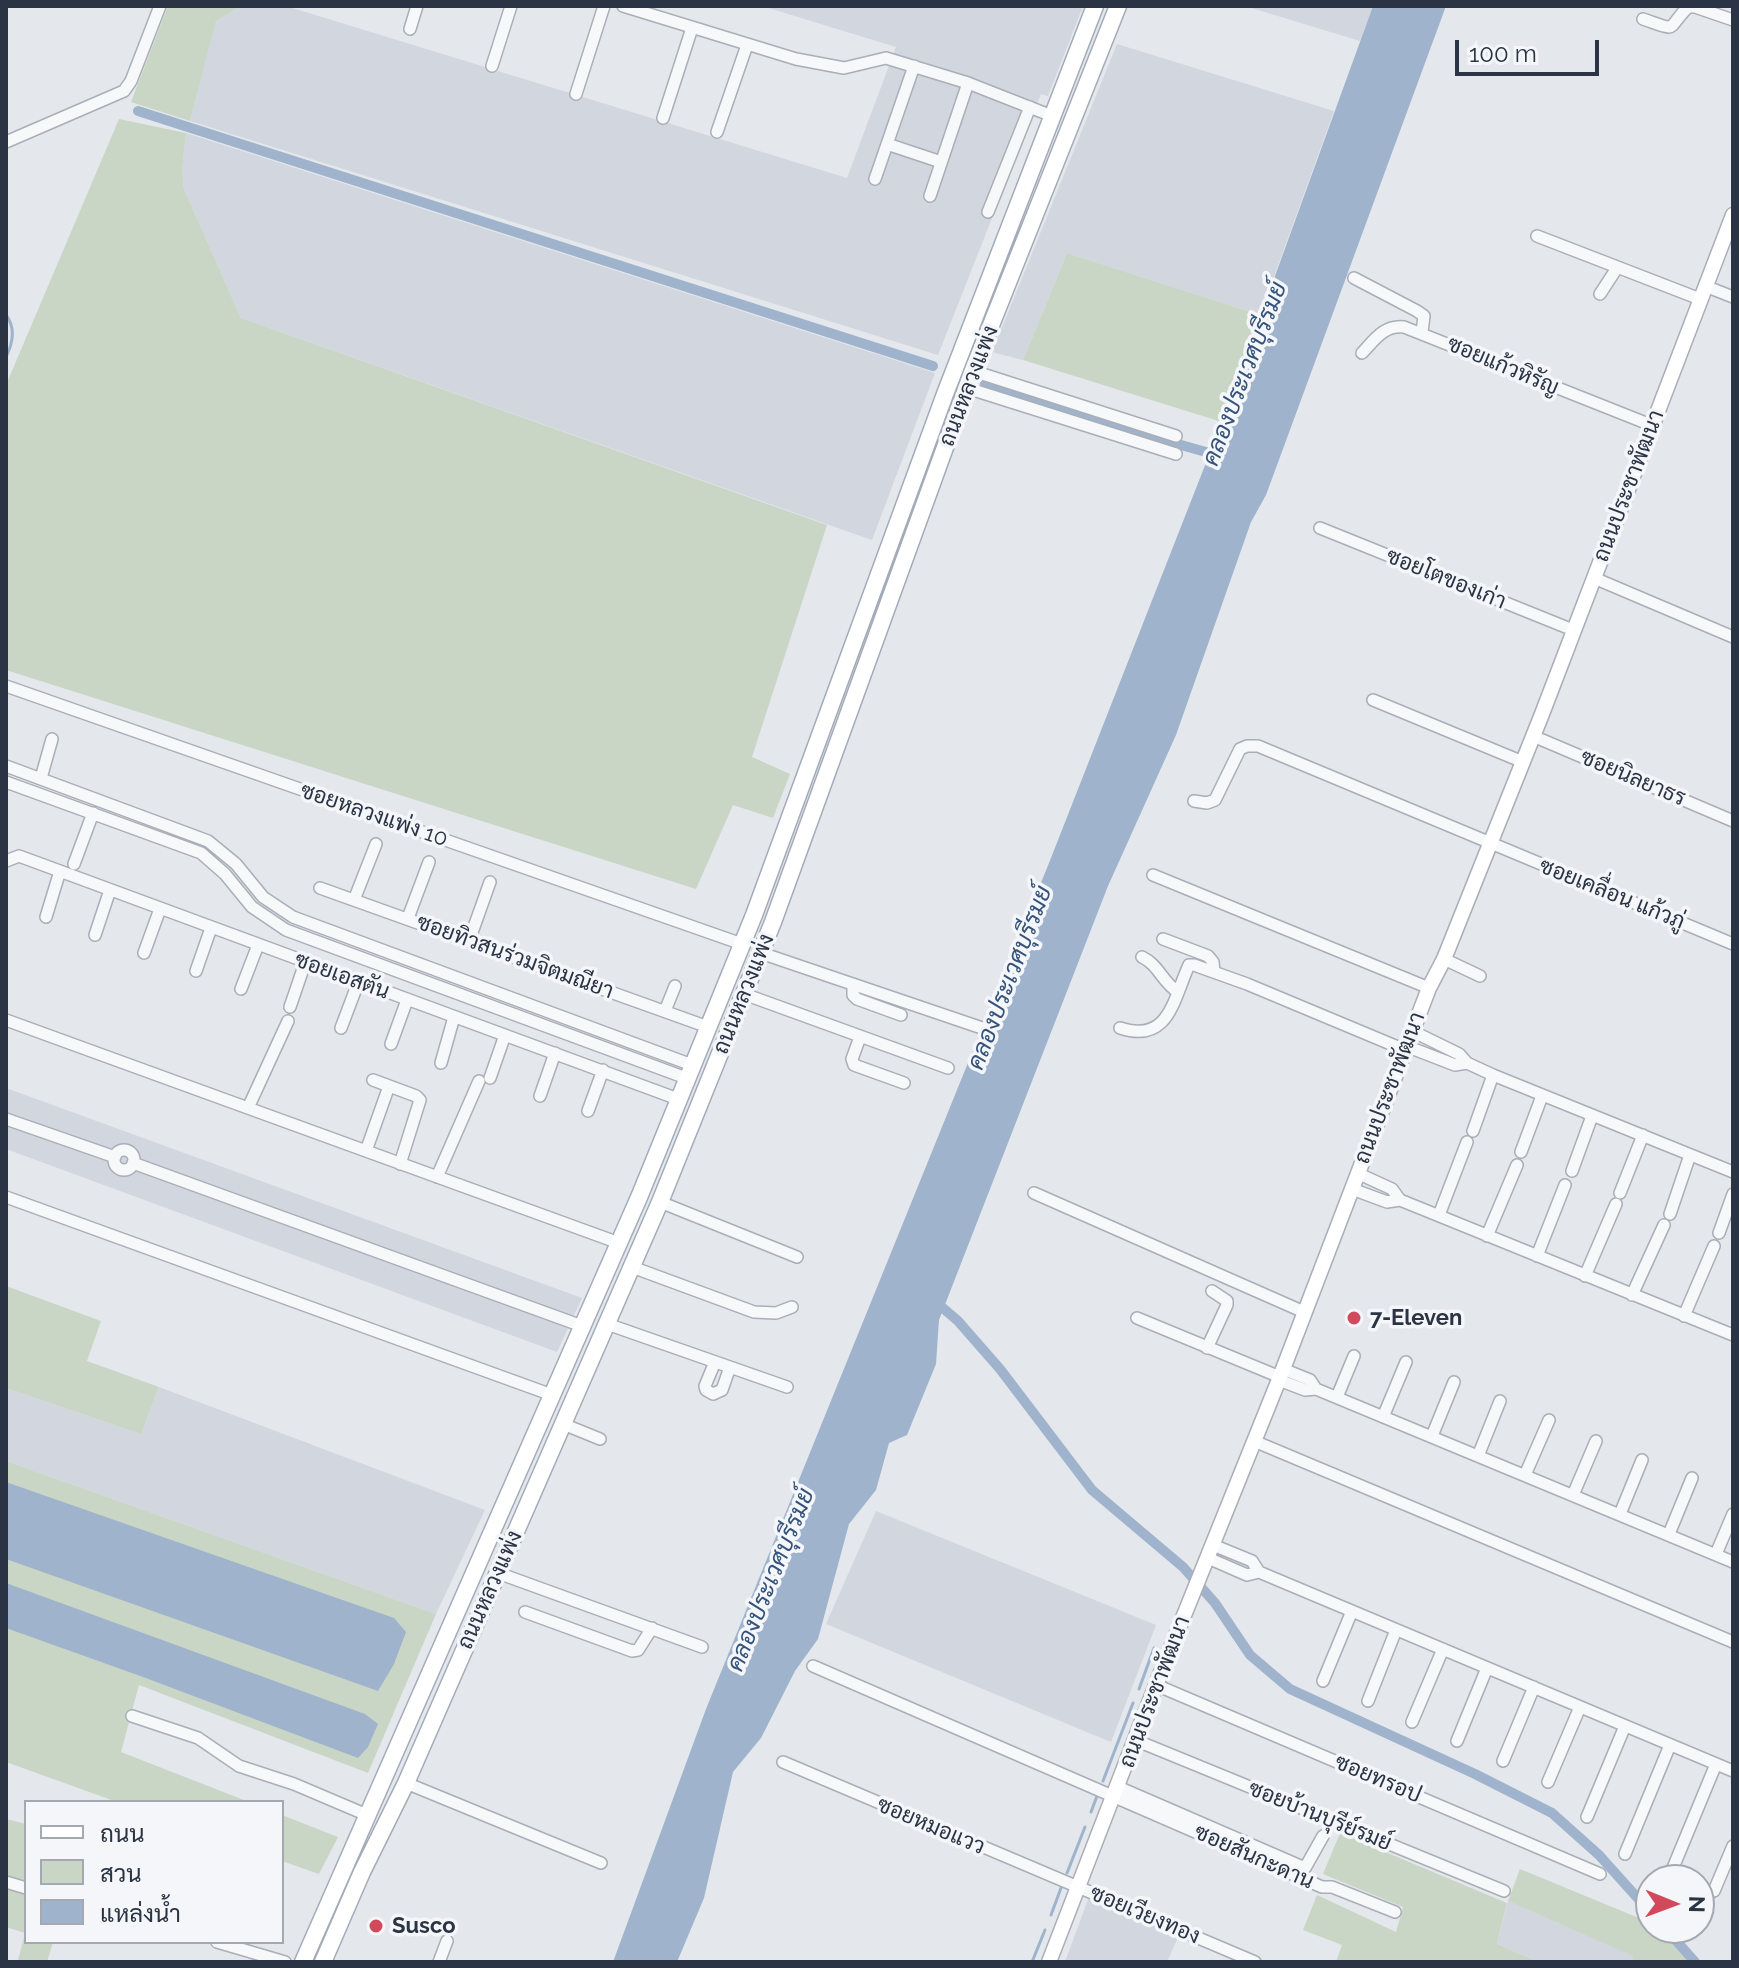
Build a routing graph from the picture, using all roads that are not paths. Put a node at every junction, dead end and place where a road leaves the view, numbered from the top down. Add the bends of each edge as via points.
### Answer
1 (160, 6) edge
2 (417, 6) edge
3 (511, 6) edge
4 (604, 6) edge
5 (623, 6) edge
6 (1095, 6) edge
7 (1118, 6) edge
8 (1643, 19) dead end
9 (1733, 20) edge
10 (692, 28) junction
11 (410, 29) dead end
12 (747, 45) junction
13 (492, 66) dead end
14 (914, 66) junction
15 (968, 83) junction
16 (576, 94) dead end
17 (1030, 107) junction
18 (1052, 116) junction
19 (663, 118) dead end
20 (717, 132) dead end
21 (6, 142) edge
22 (887, 144) junction
23 (941, 162) junction
24 (875, 179) dead end
25 (930, 196) dead end
26 (988, 212) dead end
27 (1733, 215) edge
28 (1537, 236) dead end
29 (1617, 268) junction
30 (1354, 278) dead end
31 (1703, 293) junction
32 (1600, 294) dead end
33 (1733, 297) edge
34 (1422, 332) junction
35 (1362, 353) dead end
36 (973, 371) junction
37 (967, 388) junction
38 (1651, 425) junction
39 (1176, 436) dead end
40 (1176, 454) dead end
41 (1320, 528) dead end
42 (1594, 578) junction
43 (1573, 630) junction
44 (1733, 637) edge
45 (6, 686) edge
46 (1373, 700) dead end
47 (1533, 736) junction
48 (52, 739) dead end
49 (1523, 762) junction
50 (6, 766) edge
51 (41, 778) junction
52 (6, 782) edge
53 (1194, 801) dead end
54 (93, 813) junction
55 (1733, 821) edge
56 (376, 844) dead end
57 (1490, 845) junction
58 (6, 861) edge
59 (429, 862) dead end
60 (74, 864) dead end
61 (60, 871) junction
62 (1153, 875) dead end
63 (490, 882) dead end
64 (320, 888) dead end
65 (110, 890) junction
66 (354, 900) junction
67 (160, 909) junction
68 (754, 915) junction
69 (46, 917) dead end
70 (408, 918) junction
71 (773, 922) junction
72 (211, 928) junction
73 (95, 935) dead end
74 (1163, 939) dead end
75 (469, 941) junction
76 (742, 944) junction
77 (1733, 944) edge
78 (258, 945) junction
79 (144, 953) dead end
80 (761, 953) junction
81 (1142, 957) dead end
82 (1444, 959) junction
83 (305, 963) junction
84 (196, 971) dead end
85 (1214, 971) junction
86 (1480, 976) dead end
87 (358, 983) junction
88 (853, 984) junction
89 (675, 986) dead end
90 (1429, 988) junction
91 (241, 989) dead end
92 (1178, 992) junction
93 (744, 994) junction
94 (407, 1000) junction
95 (290, 1007) dead end
96 (665, 1011) junction
97 (901, 1015) dead end
98 (454, 1017) junction
99 (6, 1020) edge
100 (288, 1021) dead end
101 (708, 1027) junction
102 (341, 1028) dead end
103 (982, 1028) dead end
104 (1120, 1028) dead end
105 (505, 1035) junction
106 (860, 1037) junction
107 (624, 1040) junction
108 (1408, 1042) junction
109 (391, 1044) dead end
110 (555, 1053) junction
111 (620, 1054) junction
112 (441, 1063) dead end
113 (948, 1068) dead end
114 (603, 1070) junction
115 (689, 1072) junction
116 (1493, 1075) junction
117 (373, 1080) dead end
118 (904, 1083) dead end
119 (389, 1086) junction
120 (540, 1096) dead end
121 (1542, 1096) junction
122 (678, 1099) junction
123 (248, 1108) junction
124 (588, 1111) dead end
125 (1592, 1116) junction
126 (6, 1119) edge
127 (1643, 1135) junction
128 (366, 1151) junction
129 (1521, 1152) dead end
130 (1690, 1155) junction
131 (400, 1164) junction
132 (1517, 1165) dead end
133 (1572, 1171) dead end
134 (1733, 1172) edge
135 (1357, 1173) junction
136 (437, 1177) junction
137 (1565, 1185) dead end
138 (1352, 1189) junction
139 (1034, 1193) dead end
140 (1733, 1194) edge
141 (640, 1195) junction
142 (6, 1197) edge
143 (1400, 1200) junction
144 (660, 1202) junction
145 (1439, 1215) junction
146 (1719, 1233) dead end
147 (1487, 1236) junction
148 (619, 1243) junction
149 (1714, 1246) dead end
150 (1537, 1256) junction
151 (797, 1257) dead end
152 (632, 1267) junction
153 (1585, 1276) junction
154 (1212, 1291) dead end
155 (1632, 1295) junction
156 (792, 1307) dead end
157 (1304, 1312) junction
158 (1684, 1316) junction
159 (1137, 1318) dead end
160 (607, 1324) junction
161 (582, 1326) junction
162 (1733, 1335) edge
163 (1207, 1348) junction
164 (1354, 1356) dead end
165 (715, 1362) junction
166 (1406, 1362) dead end
167 (730, 1367) junction
168 (1281, 1375) junction
169 (1454, 1382) dead end
170 (787, 1387) dead end
171 (552, 1395) junction
172 (1337, 1397) junction
173 (1500, 1401) dead end
174 (1383, 1417) junction
175 (1549, 1420) dead end
176 (563, 1424) junction
177 (1432, 1436) junction
178 (600, 1439) dead end
179 (1254, 1441) junction
180 (1596, 1441) dead end
181 (1478, 1456) junction
182 (1642, 1460) dead end
183 (1525, 1475) junction
184 (1692, 1478) dead end
185 (1573, 1495) junction
186 (1620, 1514) junction
187 (1733, 1514) edge
188 (1669, 1534) junction
189 (1211, 1552) junction
190 (1716, 1554) junction
191 (1733, 1562) edge
192 (498, 1573) junction
193 (1352, 1611) junction
194 (525, 1612) dead end
195 (652, 1628) junction
196 (1396, 1630) junction
197 (1733, 1642) edge
198 (702, 1647) dead end
199 (1443, 1649) junction
200 (813, 1666) dead end
201 (1487, 1668) junction
202 (1323, 1681) dead end
203 (1156, 1685) junction
204 (1534, 1687) junction
205 (1368, 1701) dead end
206 (1580, 1707) junction
207 (132, 1716) dead end
208 (1412, 1722) dead end
209 (1625, 1726) junction
210 (1135, 1740) junction
211 (1457, 1741) dead end
212 (1670, 1745) junction
213 (1503, 1761) dead end
214 (783, 1762) dead end
215 (1716, 1764) junction
216 (1733, 1771) edge
217 (1548, 1782) dead end
218 (406, 1783) junction
219 (1117, 1791) junction
220 (367, 1815) junction
221 (1587, 1817) dead end
222 (1323, 1836) dead end
223 (1733, 1846) edge
224 (1625, 1854) dead end
225 (601, 1863) dead end
226 (1675, 1864) edge
227 (1600, 1874) dead end
228 (1080, 1887) junction
229 (1715, 1889) edge
230 (1504, 1891) dead end
231 (1395, 1912) dead end
232 (447, 1941) dead end
233 (224, 1944) edge
234 (328, 1960) edge
235 (285, 1962) edge
236 (303, 1962) edge
237 (439, 1962) edge
238 (1049, 1962) edge
239 (1255, 1962) edge

1 - 21 street via 124,91
2 - 11 street
3 - 13 street
4 - 16 street
5 - 10 street
6 - 18 main road, ถนนหลวงแพ่ง
7 - 36 main road, ถนนหลวงแพ่ง
8 - 9 street via 1669,28 1688,7 1695,7
10 - 12 street
10 - 19 street
12 - 14 street via 838,67 882,58
12 - 20 street
14 - 15 street
14 - 22 street
15 - 17 street
15 - 23 street
17 - 18 street
17 - 26 street
18 - 68 main road, ถนนหลวงแพ่ง
22 - 23 street
22 - 24 street
23 - 25 street
27 - 31 street, ถนนประชาพัฒนา
28 - 29 street
29 - 31 street
29 - 32 street
30 - 34 street via 1424,316
31 - 33 street
31 - 38 street, ถนนประชาพัฒนา
34 - 35 street, ซอยแก้วหิรัญ via 1392,326
34 - 38 street, ซอยแก้วหิรัญ
36 - 37 main road, ถนนหลวงแพ่ง
36 - 39 street
37 - 40 street
37 - 71 main road, ถนนหลวงแพ่ง
38 - 42 street, ถนนประชาพัฒนา
41 - 43 street, ซอยโตของเก่า
42 - 43 street, ถนนประชาพัฒนา
42 - 44 street
43 - 47 street, ถนนประชาพัฒนา
45 - 76 street, ซอยหลวงแพ่ง 10
46 - 49 street
47 - 49 street, ถนนประชาพัฒนา
47 - 55 street, ซอยนิลยาธร
48 - 51 street
49 - 57 street, ถนนประชาพัฒนา
50 - 51 street
51 - 107 street via 208,841 263,897 293,917
52 - 54 street
53 - 57 street, ซอยเคลื่อน แก้วภู่ via 1215,800 1240,749 1258,746
54 - 60 street
54 - 111 street via 201,853 252,907 286,930
56 - 66 street
57 - 77 street, ซอยเคลื่อน แก้วภู่
57 - 82 street, ถนนประชาพัฒนา
58 - 61 street, ซอยเอสตัน via 19,856
59 - 70 street
61 - 65 street, ซอยเอสตัน
61 - 69 street
62 - 90 street
63 - 75 street
64 - 66 street, ซอยทิวสนร่วมจิตมณียา
65 - 67 street, ซอยเอสตัน
65 - 73 street
66 - 70 street, ซอยทิวสนร่วมจิตมณียา
67 - 72 street, ซอยเอสตัน
67 - 79 street
68 - 71 main road
68 - 76 main road, ถนนหลวงแพ่ง
70 - 75 street, ซอยทิวสนร่วมจิตมณียา
71 - 80 main road, ถนนหลวงแพ่ง
72 - 78 street, ซอยเอสตัน
72 - 84 street
74 - 85 street via 1208,956
75 - 96 street, ซอยทิวสนร่วมจิตมณียา
76 - 101 main road, ถนนหลวงแพ่ง
78 - 83 street, ซอยเอสตัน
78 - 91 street
80 - 88 street
80 - 93 main road, ถนนหลวงแพ่ง
81 - 92 street
82 - 86 street
82 - 90 street, ถนนประชาพัฒนา
83 - 87 street, ซอยเอสตัน
83 - 95 street
85 - 92 street via 1189,965
85 - 108 street
87 - 94 street, ซอยเอสตัน
87 - 102 street
88 - 97 street via 857,999
88 - 103 street
89 - 96 street
90 - 108 street, ถนนประชาพัฒนา
92 - 104 street via 1154,1029 1137,1033
93 - 106 street
93 - 144 main road, ถนนหลวงแพ่ง
94 - 98 street, ซอยเอสตัน
94 - 109 street
96 - 101 street, ซอยทิวสนร่วมจิตมณียา
98 - 105 street, ซอยเอสตัน
98 - 112 street
99 - 123 street
100 - 123 street
101 - 115 main road, ถนนหลวงแพ่ง
105 - 110 street, ซอยเอสตัน
105 - 136 street
106 - 113 street
106 - 118 street via 854,1065
107 - 111 street
107 - 115 street
108 - 116 street via 1455,1065 1467,1063
108 - 135 street, ถนนประชาพัฒนา
110 - 114 street, ซอยเอสตัน
110 - 120 street
111 - 115 street
114 - 122 street, ซอยเอสตัน
114 - 124 street
115 - 122 main road, ถนนหลวงแพ่ง
116 - 121 street
116 - 145 street
117 - 119 street
119 - 128 street
119 - 131 street via 420,1100
121 - 125 street
121 - 129 street
122 - 141 main road, ถนนหลวงแพ่ง
123 - 128 street
125 - 127 street
125 - 133 street
126 - 161 street via 115,1157 127,1150 133,1163
127 - 130 street
127 - 153 street
128 - 131 street
130 - 134 street
130 - 155 street
131 - 136 street
132 - 147 street
135 - 138 street, ถนนประชาพัฒนา
135 - 143 street via 1392,1189
136 - 148 street
137 - 150 street
138 - 143 street via 1387,1202
138 - 157 street, ถนนประชาพัฒนา
139 - 157 street
140 - 146 street
141 - 144 main road
141 - 148 main road, ถนนหลวงแพ่ง
142 - 171 street
143 - 145 street
144 - 151 street
144 - 152 main road, ถนนหลวงแพ่ง
145 - 147 street
147 - 150 street
148 - 161 main road, ถนนหลวงแพ่ง
149 - 158 street
150 - 153 street
152 - 156 street via 754,1312
152 - 160 main road, ถนนหลวงแพ่ง
153 - 155 street
154 - 163 street via 1227,1305
155 - 158 street
157 - 168 street, ถนนประชาพัฒนา
158 - 162 street
159 - 163 street
160 - 165 street
160 - 176 main road, ถนนหลวงแพ่ง
161 - 171 main road, ถนนหลวงแพ่ง
163 - 168 street
164 - 172 street
165 - 167 street
165 - 167 street via 705,1386 713,1394 722,1390
166 - 174 street
167 - 170 street
168 - 172 street via 1305,1390
168 - 179 street, ถนนประชาพัฒนา
169 - 177 street
171 - 220 main road, ถนนหลวงแพ่ง
172 - 174 street
173 - 181 street
174 - 177 street
175 - 183 street
176 - 178 street
176 - 192 main road, ถนนหลวงแพ่ง
177 - 181 street
179 - 189 street, ถนนประชาพัฒนา
179 - 197 street
180 - 185 street
181 - 183 street
182 - 186 street
183 - 185 street
184 - 188 street
185 - 186 street
186 - 188 street
187 - 190 street
188 - 190 street
189 - 193 street via 1247,1575 1259,1572
189 - 203 street, ถนนประชาพัฒนา
190 - 191 street
192 - 195 street
192 - 218 main road, ถนนหลวงแพ่ง
193 - 196 street
193 - 202 street
194 - 195 street via 632,1651
195 - 198 street
196 - 199 street
196 - 205 street
199 - 201 street
199 - 208 street
200 - 219 street
201 - 204 street
201 - 211 street
203 - 210 street, ถนนประชาพัฒนา
203 - 227 street, ซอยทรอป
204 - 206 street
204 - 213 street
206 - 209 street
206 - 217 street
207 - 220 street via 198,1738 239,1766
209 - 212 street
209 - 221 street
210 - 219 street, ถนนประชาพัฒนา
210 - 230 street, ซอยบ้านบุรีย์รมย์
212 - 215 street
212 - 224 street
214 - 228 street, ซอยหมอแวว
215 - 216 street
215 - 226 street
218 - 225 street
218 - 234 main road, ถนนหลวงแพ่ง via 362,1872
219 - 222 street via 1305,1868
219 - 228 street, ถนนประชาพัฒนา
219 - 231 street, ซอยสันกะดาน via 1322,1887
220 - 236 main road, ถนนหลวงแพ่ง
223 - 229 street
228 - 238 street, ถนนประชาพัฒนา
228 - 239 street, ซอยเวียงทอง
232 - 237 street
233 - 235 street

